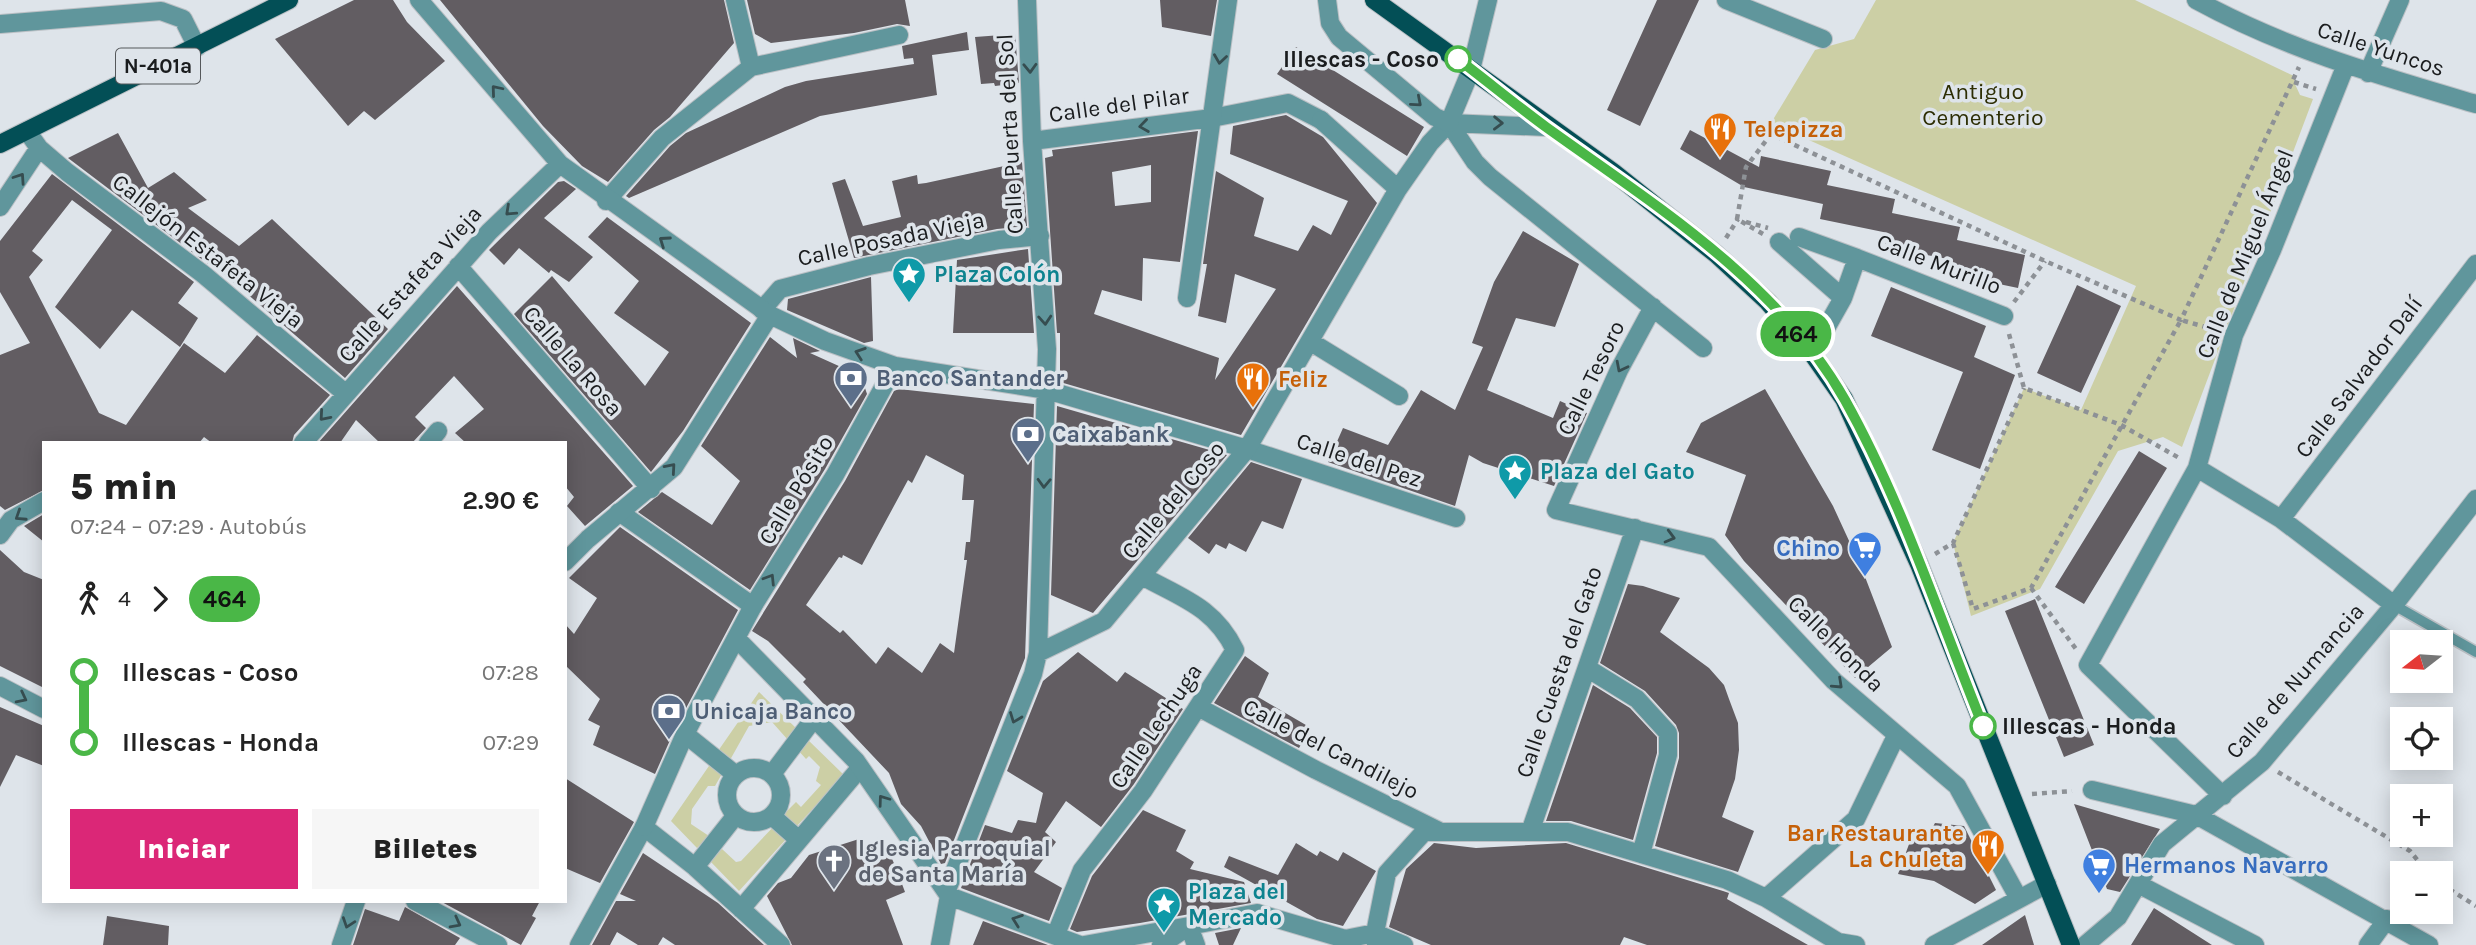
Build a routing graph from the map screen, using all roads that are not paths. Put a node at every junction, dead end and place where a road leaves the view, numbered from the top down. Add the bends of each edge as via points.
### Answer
1 (289, 0) edge
2 (419, 0) edge
3 (735, 0) edge
4 (1027, 0) edge
5 (1228, 0) edge
6 (1327, 0) edge
7 (1374, 0) edge
8 (1489, 0) edge
9 (1726, 0) edge
10 (2196, 0) edge
11 (2400, 0) edge
12 (0, 24) edge
13 (899, 35) dead end
14 (1824, 39) dead end
15 (197, 47) junction
16 (751, 67) junction
17 (2345, 67) junction
18 (1471, 70) junction
19 (2368, 73) junction
20 (2476, 104) edge
21 (1212, 118) junction
22 (1449, 122) junction
23 (1546, 127) junction
24 (27, 131) junction
25 (1032, 141) junction
26 (0, 144) edge
27 (39, 148) junction
28 (560, 164) junction
29 (1398, 190) junction
30 (606, 201) junction
31 (0, 207) edge
32 (1040, 236) junction
33 (1799, 237) road end
34 (1779, 243) road end
35 (1857, 258) junction
36 (2476, 264) edge
37 (458, 266) junction
38 (1187, 298) dead end
39 (1843, 298) junction
40 (1653, 307) junction
41 (766, 312) junction
42 (2004, 316) road end
43 (1311, 342) junction
44 (1703, 348) dead end
45 (1812, 353) junction
46 (895, 366) junction
47 (1047, 390) junction
48 (345, 393) junction
49 (1399, 396) dead end
50 (305, 441) edge
51 (1247, 449) junction
52 (2197, 468) junction
53 (651, 489) junction
54 (2476, 499) edge
55 (42, 502) edge
56 (1556, 510) joint
57 (620, 512) junction
58 (1456, 518) dead end
59 (2281, 519) junction
60 (1634, 528) junction
61 (0, 535) edge
62 (567, 560) edge
63 (1142, 576) junction
64 (2394, 605) junction
65 (753, 606) junction
66 (736, 638) junction
67 (2476, 652) edge
68 (1038, 653) junction
69 (1587, 668) junction
70 (0, 686) edge
71 (1198, 707) junction
72 (42, 708) edge
73 (815, 717) junction
74 (685, 734) junction
75 (1896, 736) junction
76 (860, 768) junction
77 (772, 774) junction
78 (736, 775) junction
79 (2092, 790) road end
80 (2223, 796) junction
81 (736, 815) junction
82 (2196, 815) junction
83 (772, 816) junction
84 (644, 827) junction
85 (1530, 832) junction
86 (1442, 833) junction
87 (799, 840) junction
88 (1641, 854) junction
89 (695, 867) junction
90 (2047, 884) junction
91 (2138, 884) junction
92 (948, 893) junction
93 (1766, 898) junction
94 (2019, 899) junction
95 (355, 903) edge
96 (419, 903) edge
97 (741, 909) junction
98 (2388, 919) junction
99 (1189, 926) junction
100 (1056, 934) junction
101 (1375, 939) edge
102 (1139, 940) edge
103 (776, 943) edge
104 (341, 945) edge
105 (498, 945) edge
106 (579, 945) edge
107 (940, 945) edge
108 (1084, 945) edge
109 (1161, 945) edge
110 (1196, 945) edge
111 (1404, 945) edge
112 (1856, 945) edge
113 (1934, 945) edge
114 (2071, 945) edge
115 (2085, 945) edge
116 (2255, 945) edge
117 (2368, 945) edge
118 (2429, 945) edge

1 - 15 main road, N-401a
28 -> 2 street, Calle del Pez
3 - 16 street
4 -> 25 street, Calle Puerta del Sol
5 -> 21 street
6 -> 22 street via 1329,23 1339,37 1435,117
7 - 18 main road
8 - 18 street, Calle del Coso
9 - 14 street
10 - 17 street, Calle Yuncos
11 - 19 street
12 - 15 street via 161,11 183,19
13 - 16 street
15 - 24 main road, N-401a
16 - 30 street via 662,138
17 - 19 street, Calle Yuncos
17 - 52 street, Calle de Miguel Ángel via 2234,335
18 - 22 street, Calle del Coso
18 - 23 main road
19 - 20 street, Calle Yuncos
21 -> 25 street, Calle del Pilar
21 - 29 street, Calle del Pilar via 1288,103 1321,120
21 - 38 street
22 -> 23 street
22 - 29 street, Calle del Coso
22 - 40 street via 1490,177
23 - 45 main road via 1613,172 1716,254 1768,302
24 - 26 main road, N-401a
24 - 27 street, Callejón Estafeta Vieja
25 - 32 street, Calle Puerta del Sol
31 -> 27 street
27 - 48 street, Callejón Estafeta Vieja via 213,282
28 - 30 street, Calle del Pez
28 -> 37 street, Calle Estafeta Vieja
29 - 43 street, Calle del Coso
41 -> 30 street, Calle del Pez
32 - 41 street, Calle Posada Vieja via 869,266 780,289
32 -> 47 street, Calle Puerta del Sol
33 - 35 street, Calle Murillo
34 - 39 street
35 - 39 street, Calle Murillo
35 - 42 street, Calle Murillo
36 - 59 street, Calle Salvador Dalí
37 - 48 street, Calle Estafeta Vieja
37 - 53 street, Calle La Rosa
39 - 45 street, Calle Murillo
40 - 44 street
40 -> 56 street, Calle Tesoro via 1619,370
46 -> 41 street, Calle del Pez via 825,341
53 -> 41 street, Calle Posada Vieja via 674,467
43 - 49 street
43 - 51 street, Calle del Coso
45 - 90 main road via 1844,399 1919,564
46 - 47 street, Calle del Pez
65 -> 46 street, Calle Pósito via 835,475
47 - 51 street, Calle del Pez
47 -> 68 street, Calle Puerta del Sol
48 -> 50 street, Calle Estafeta Vieja
51 - 58 street, Calle del Pez
51 - 63 street, Calle del Coso
52 - 59 street
52 - 80 street, Calle de Miguel Ángel via 2088,665
53 - 57 street, Calle Posada Vieja
54 - 64 street, Calle de Numancia
55 -> 61 street via 11,520
56 - 60 street, Calle Honda
57 - 62 street, Calle Posada Vieja
57 - 65 street
59 - 64 street
60 - 69 street, Calle Cuesta del Gato
60 -> 75 street, Calle Honda via 1709,547 1834,681
63 - 68 street, Calle del Coso via 1104,621
63 - 71 street, Calle Lechuga via 1210,614 1225,629 1235,650
64 - 67 lane
64 - 80 street, Calle de Numancia via 2262,762
65 - 66 street, Calle Pósito
66 - 73 street
66 - 74 street, Calle Pósito
68 -> 92 street
69 - 85 street, Calle Cuesta del Gato
69 - 88 street via 1637,699 1668,733 1668,755
70 -> 72 street
71 - 86 street, Calle del Candilejo
71 - 100 street, Calle Lechuga via 1143,791 1082,870
73 - 76 street
73 - 77 street
74 - 78 street
74 - 84 street, Calle Pósito
75 - 93 street via 1856,819
75 - 94 street, Calle Honda via 1957,786
76 - 87 street
92 -> 76 street
77 - 78 street via 758,768
77 - 83 street via 781,795
78 - 81 street via 727,795
79 - 82 street
80 - 82 street, Calle de Numancia
81 - 83 street via 750,822
81 - 89 street
82 - 91 street, Calle de Numancia via 2162,844
82 - 98 street
83 - 87 street
84 - 89 street
84 - 106 street, Calle Pósito
85 - 86 street
85 - 88 street via 1568,832
86 - 101 street via 1424,832 1387,873
87 - 97 street
88 - 93 street via 1727,880
89 - 97 street
90 - 94 street
90 - 114 main road
91 - 115 street, Calle de Numancia via 2118,917
91 - 116 street
100 -> 92 street
92 - 107 street
93 - 112 street via 1838,942
94 - 113 street
95 -> 104 street
96 -> 105 street
97 - 103 street
98 - 117 street
98 - 118 street
99 - 101 street via 1257,913 1345,939
99 - 102 street
99 - 109 street
99 - 110 street
100 - 108 street
101 - 111 street
102 - 108 street

